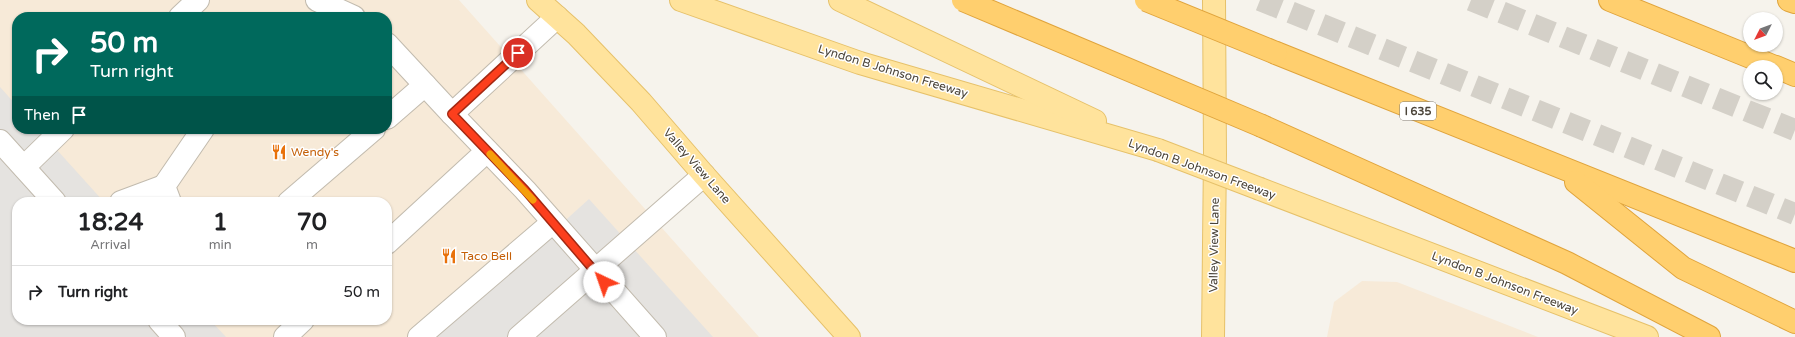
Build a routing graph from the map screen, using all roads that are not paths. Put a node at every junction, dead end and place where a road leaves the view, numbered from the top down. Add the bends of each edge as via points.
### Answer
1 (198, 0) edge
2 (538, 0) edge
3 (681, 0) edge
4 (840, 0) edge
5 (963, 0) edge
6 (1146, 0) edge
7 (1214, 0) edge
8 (1610, 0) edge
9 (1789, 0) edge
10 (1795, 2) edge
11 (321, 7) edge
12 (185, 12) edge
13 (338, 12) edge
14 (557, 17) junction
15 (392, 49) edge
16 (1759, 60) edge
17 (1783, 70) edge
18 (1795, 75) edge
19 (425, 85) junction
20 (392, 114) edge
21 (452, 114) junction
22 (58, 134) edge
23 (200, 134) edge
24 (368, 134) edge
25 (0, 141) edge
26 (1158, 150) junction
27 (487, 151) junction
28 (1215, 154) joint
29 (24, 167) junction
30 (1560, 168) junction
31 (704, 175) junction
32 (167, 194) edge
33 (51, 197) edge
34 (150, 197) edge
35 (295, 197) edge
36 (553, 222) junction
37 (392, 238) edge
38 (1795, 261) edge
39 (594, 271) junction
40 (1795, 322) edge
41 (163, 325) edge
42 (297, 325) edge
43 (174, 337) edge
44 (284, 337) edge
45 (419, 337) edge
46 (519, 337) edge
47 (655, 337) edge
48 (849, 337) edge
49 (1213, 337) edge
50 (1647, 337) edge
51 (1708, 337) edge

1 - 12 lane
2 - 14 main road, Valley View Lane
3 - 26 main road, Lyndon B Johnson Freeway via 860,63
4 - 26 main road
5 - 51 highway, bridge via 1262,126 1567,263
6 - 30 highway, I 635, bridge
7 - 28 main road, Lyndon B Johnson Freeway
8 - 16 highway
9 - 10 highway
11 - 13 lane
14 - 21 lane
14 - 31 main road, Valley View Lane via 641,102
15 - 19 lane
17 - 18 highway
19 - 20 lane
19 - 21 lane
21 - 27 lane
22 - 29 lane
23 - 32 lane
24 - 35 lane
25 - 29 lane
26 - 50 main road, Lyndon B Johnson Freeway, bridge
27 - 36 lane
27 - 37 lane
28 - 49 main road, Valley View Lane
29 - 33 lane
30 - 38 highway, I 635
30 - 40 highway via 1683,268
31 - 39 lane
31 - 48 main road, Valley View Lane
32 - 34 lane
36 - 39 lane
36 - 45 lane
39 - 46 lane
39 - 47 lane
41 - 43 lane
42 - 44 lane

